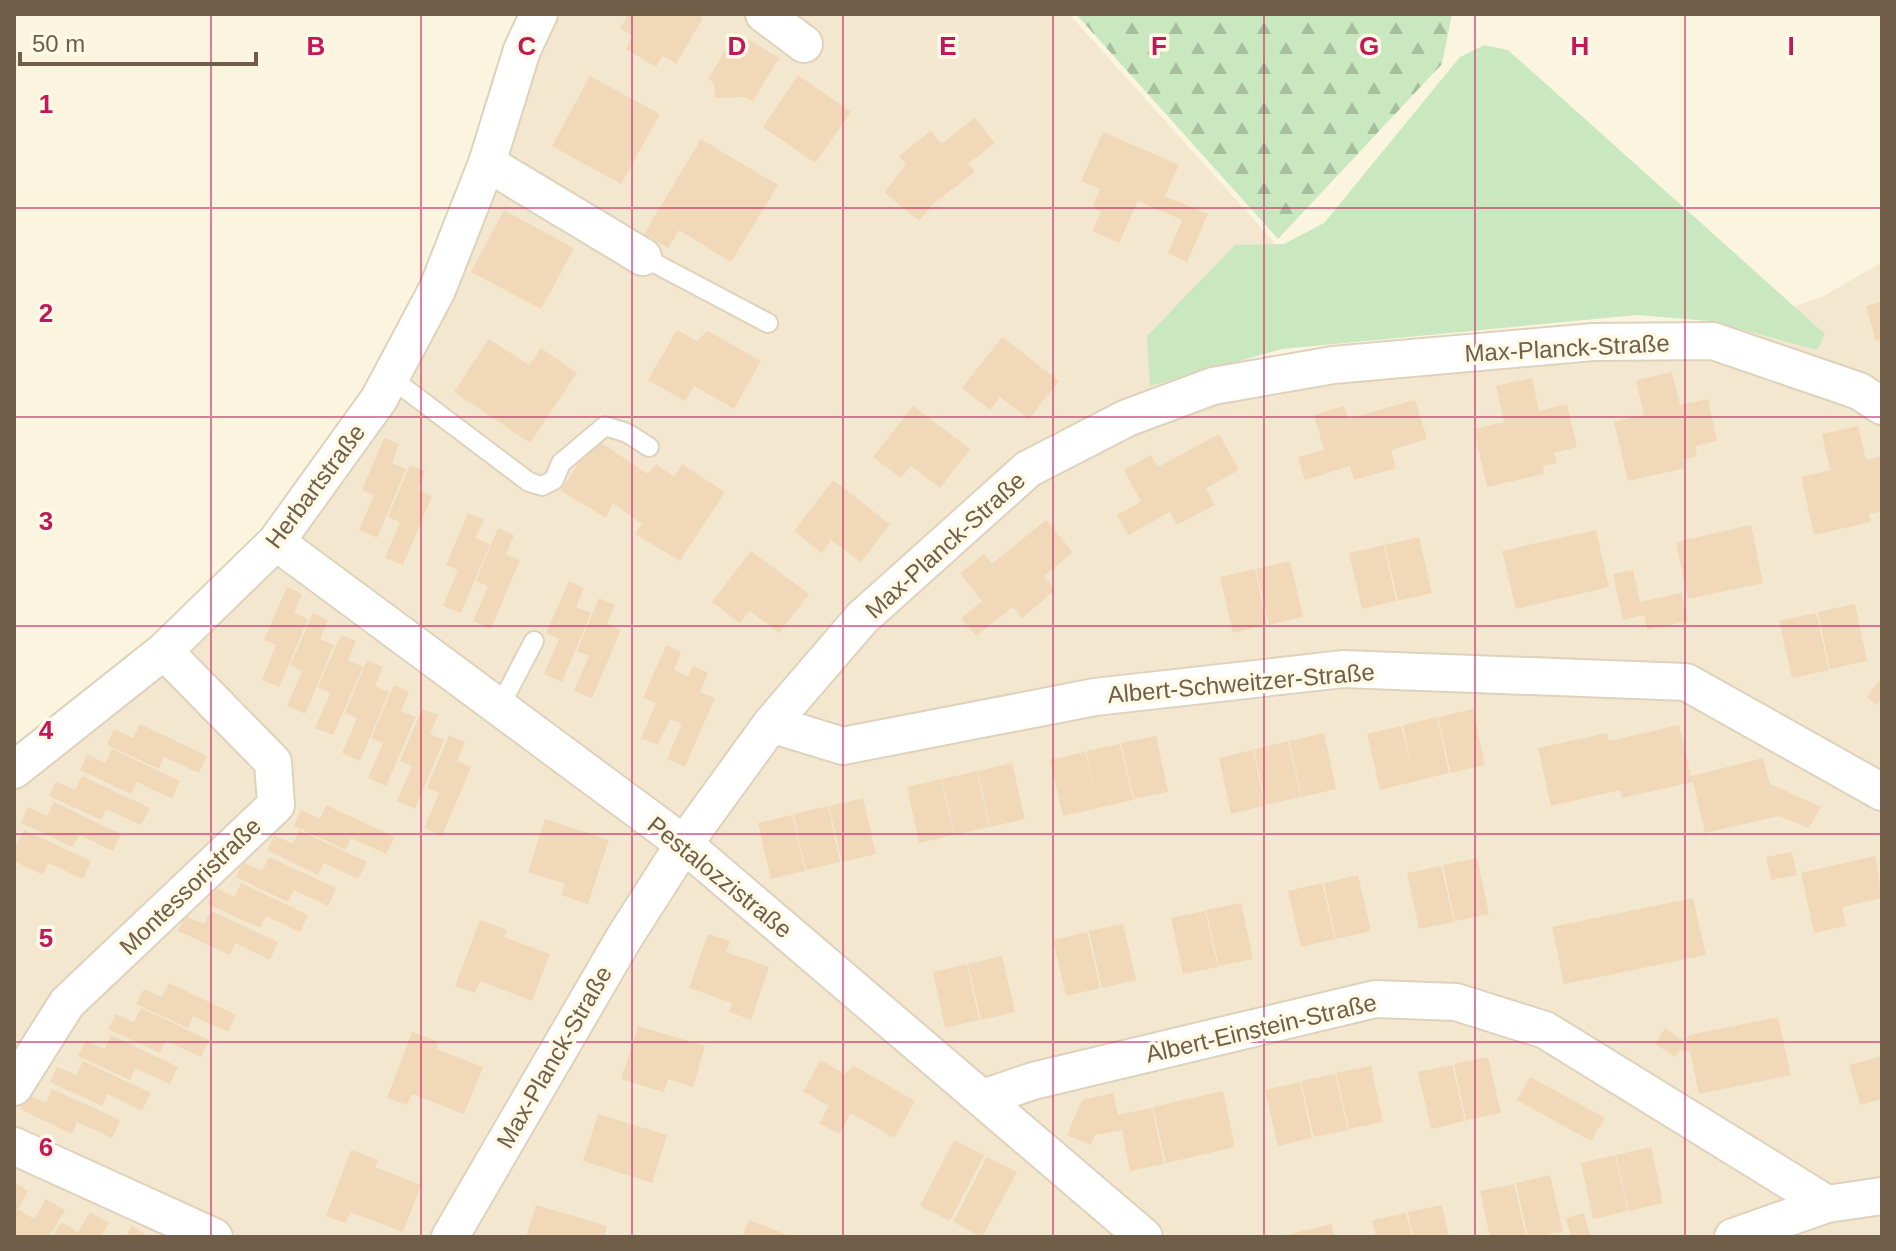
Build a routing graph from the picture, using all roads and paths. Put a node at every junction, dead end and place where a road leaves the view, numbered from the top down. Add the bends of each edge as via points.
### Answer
1 (539, 14) edge
2 (764, 14) edge
3 (804, 44) dead end
4 (487, 163) junction
5 (643, 257) joint
6 (768, 323) dead end
7 (391, 378) junction
8 (1882, 406) edge
9 (649, 447) dead end
10 (276, 542) junction
11 (534, 641) dead end
12 (164, 651) junction
13 (499, 708) junction
14 (771, 724) junction
15 (14, 770) edge
16 (1882, 792) edge
17 (684, 844) junction
18 (14, 1087) edge
19 (983, 1098) junction
20 (14, 1146) edge
21 (1882, 1196) edge
22 (1827, 1204) junction
23 (214, 1237) edge
24 (450, 1237) edge
25 (1144, 1237) edge
26 (1733, 1237) edge

1 - 4 street, Herbartstraße via 522,50
2 - 3 street
4 - 5 street
4 - 7 street, Herbartstraße via 437,290
5 - 6 lane
7 - 9 lane via 529,482 542,486 605,426
7 - 10 street, Herbartstraße
8 - 14 street, Max-Planck-Straße via 1859,391 1713,341 1593,342 1333,365 1213,386 1127,418 1028,469 862,618
10 - 12 street, Herbartstraße
10 - 13 street, Pestalozzistraße
11 - 13 lane
12 - 15 street, Herbartstraße
12 - 18 street, Montessoristraße via 273,762 276,805 67,1003
13 - 17 street, Pestalozzistraße
14 - 16 street, Albert-Schweitzer-Straße via 843,746 1095,697 1343,669 1686,682
14 - 17 street, Max-Planck-Straße
17 - 19 street, Pestalozzistraße
17 - 24 street, Max-Planck-Straße
19 - 22 street, Albert-Einstein-Straße via 1033,1081 1375,999 1456,1002 1545,1030
19 - 25 street, Pestalozzistraße
20 - 23 street
21 - 22 street
22 - 26 street

